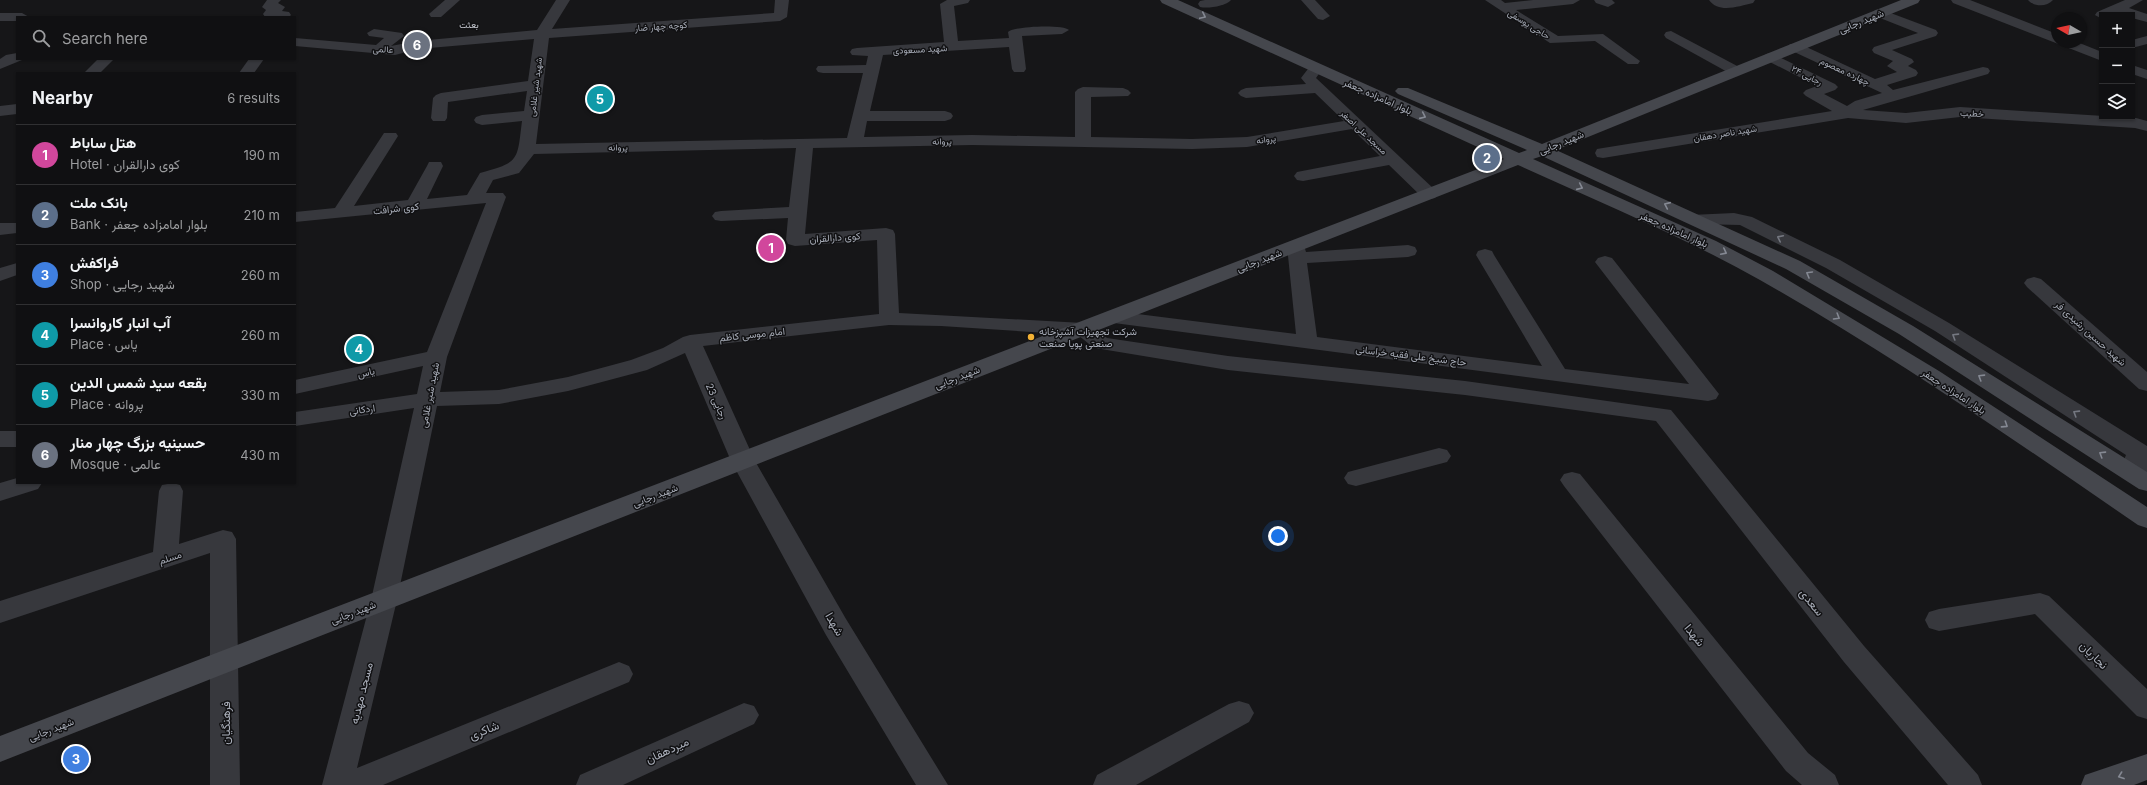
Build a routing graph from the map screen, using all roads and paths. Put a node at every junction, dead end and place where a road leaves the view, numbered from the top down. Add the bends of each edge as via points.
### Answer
1 (274, 0) edge
2 (453, 0) edge
3 (563, 0) edge
4 (782, 0) edge
5 (963, 0) edge
6 (1167, 0) edge
7 (1224, 0) edge
8 (1308, 0) edge
9 (1574, 0) edge
10 (1716, 0) edge
11 (1748, 0) edge
12 (1912, 0) edge
13 (1958, 0) edge
14 (2035, 0) edge
15 (2046, 0) edge
16 (2136, 0) edge
17 (1200, 2) edge
18 (1497, 4) edge
19 (2116, 8) junction
20 (2108, 12) edge
21 (1880, 13) junction
22 (436, 14) dead end
23 (282, 16) edge
24 (1322, 16) dead end
25 (0, 17) edge
26 (16, 17) edge
27 (2147, 18) edge
28 (1062, 30) dead end
29 (374, 33) dead end
30 (542, 34) junction
31 (1623, 35) dead end
32 (1671, 35) dead end
33 (1598, 37) junction
34 (2051, 37) edge
35 (2147, 40) edge
36 (296, 42) edge
37 (1016, 42) junction
38 (2135, 43) edge
39 (952, 47) junction
40 (1795, 47) junction
41 (2082, 48) edge
42 (375, 50) junction
43 (856, 52) dead end
44 (876, 52) junction
45 (2099, 54) edge
46 (1771, 57) junction
47 (16, 58) edge
48 (106, 60) edge
49 (256, 60) edge
50 (1633, 61) dead end
51 (0, 65) edge
52 (1018, 68) dead end
53 (1316, 68) junction
54 (823, 69) dead end
55 (872, 69) junction
56 (2135, 70) edge
57 (1736, 71) junction
58 (1983, 71) dead end
59 (91, 72) edge
60 (247, 72) edge
61 (2147, 75) edge
62 (1874, 84) junction
63 (535, 85) junction
64 (1318, 88) junction
65 (1123, 93) dead end
66 (1246, 93) dead end
67 (1895, 94) junction
68 (16, 109) edge
69 (0, 111) edge
70 (1848, 113) junction
71 (531, 115) junction
72 (861, 116) junction
73 (945, 116) dead end
74 (438, 118) dead end
75 (1468, 119) junction
76 (482, 120) dead end
77 (1356, 124) junction
78 (2147, 126) edge
79 (1488, 127) junction
80 (1449, 128) junction
81 (1578, 135) junction
82 (390, 136) dead end
83 (1478, 141) junction
84 (1083, 142) junction
85 (805, 143) junction
86 (854, 143) junction
87 (527, 149) junction
88 (1542, 149) junction
89 (1603, 153) dead end
90 (1393, 159) junction
91 (1519, 159) junction
92 (435, 166) dead end
93 (1485, 173) junction
94 (1552, 174) junction
95 (1602, 175) junction
96 (1303, 176) dead end
97 (1430, 194) junction
98 (497, 197) joint
99 (473, 200) junction
100 (414, 206) junction
101 (797, 212) junction
102 (340, 213) junction
103 (721, 216) dead end
104 (296, 217) edge
105 (1697, 219) joint
106 (16, 228) edge
107 (0, 229) edge
108 (1408, 251) dead end
109 (1297, 252) junction
110 (1485, 255) dead end
111 (1605, 262) dead end
112 (16, 269) edge
113 (0, 275) edge
114 (2034, 283) dead end
115 (1114, 316) junction
116 (889, 319) junction
117 (1083, 328) junction
118 (690, 341) junction
119 (1307, 343) junction
120 (436, 357) junction
121 (1558, 374) junction
122 (2147, 384) edge
123 (296, 387) edge
124 (429, 399) junction
125 (296, 419) edge
126 (0, 439) edge
127 (16, 439) edge
128 (1439, 456) dead end
129 (743, 460) junction
130 (2143, 476) edge
131 (1356, 478) dead end
132 (1572, 480) dead end
133 (27, 484) edge
134 (170, 491) dead end
135 (0, 492) edge
136 (2147, 519) edge
137 (165, 559) junction
138 (384, 600) junction
139 (0, 612) edge
140 (1939, 620) dead end
141 (225, 662) junction
142 (619, 674) dead end
143 (2147, 708) edge
144 (1239, 713) dead end
145 (744, 715) dead end
146 (0, 749) edge
147 (2147, 767) edge
148 (219, 783) edge
149 (337, 785) edge
150 (349, 785) edge
151 (591, 785) edge
152 (933, 785) edge
153 (1108, 785) edge
154 (1824, 785) edge
155 (1967, 785) edge
156 (2096, 785) edge

1 - 23 street via 269,7 278,7 270,14
2 - 22 street
3 - 30 street, شهید شیر غلامی
4 - 30 street, کوچه چهار ضار via 780,17
5 - 39 street, شهید مسعودی via 947,4
6 -> 53 main road, بلوار امامزاده جعفر
7 - 17 street
8 - 24 street
9 - 18 street
10 - 11 street via 1728,5
12 - 21 main road, شهید رجایی
13 - 34 street
14 - 15 street
16 - 19 street
17 - 75 main road, بلوار امامزاده جعفر
18 - 33 street, حاجی یوسفی via 1554,40
19 - 20 street
19 - 27 street
21 - 40 main road, شهید رجایی
21 - 62 street via 1931,33 1879,50 1907,62 1894,66 1911,74
25 - 26 street
28 - 37 street via 1015,32
29 - 42 street via 397,36
30 - 42 street, عالمی via 417,44 394,51
30 - 63 street, شهید شیر غلامی
31 - 33 street, حاجی یوسفی
32 - 57 street
33 - 50 street
35 - 38 street
36 - 42 street, عالمی
37 - 39 street
37 - 52 street
39 - 44 street, شهید مسعودی
40 - 46 main road, شهید رجایی
40 - 62 street, چهارده معصوم
41 - 45 street
43 - 44 street, شهید مسعودی
44 - 55 street
46 - 57 main road, شهید رجایی
46 - 70 street, رجایی ۲۴ via 1830,86 1811,93
47 - 51 street via 11,58
48 - 59 street
49 - 60 street
53 - 64 street, مسجد علی اصغر via 1308,78
53 -> 80 main road, بلوار امامزاده جعفر
54 - 55 street
55 - 72 street
56 - 61 street
57 - 81 main road, شهید رجایی
58 - 67 street
62 - 67 street, چهارده معصوم
63 - 71 street, شهید شیر غلامی
63 - 74 street via 442,98
64 - 66 street
64 - 77 street, مسجد علی اصغر
65 - 84 street via 1083,92
67 - 70 street via 1860,104
68 - 69 street
70 - 78 street, خطیب via 1906,118 1960,112 2136,123
70 - 89 street, شهید ناصر دهقان
71 - 76 street
71 - 87 street, شهید شیر غلامی
72 - 73 street
72 - 86 street
75 - 79 main road, بلوار امامزاده جعفر
75 - 80 main road via 1473,125 1471,128
77 - 84 street, پروانه via 1247,142
77 - 90 street, مسجد علی اصغر
79 - 81 main road via 1534,134
79 - 88 main road, بلوار امامزاده جعفر
80 - 83 main road, بلوار امامزاده جعفر
81 - 88 main road, شهید رجایی
81 - 95 main road via 1575,144 1578,154 1587,165
82 - 102 street
83 - 91 main road, بلوار امامزاده جعفر
83 - 93 main road via 1484,152
84 - 86 street, پروانه via 972,140
85 - 86 street, پروانه
85 - 87 street, پروانه
85 - 101 street, کوی دارالقران
87 - 99 street, شهید شیر غلامی via 526,154 513,169 486,177
88 - 91 main road, شهید رجایی
88 - 95 main road, بلوار امامزاده جعفر
90 - 96 street
90 - 97 street, مسجد علی اصغر
91 - 93 main road, شهید رجایی
91 - 94 main road, بلوار امامزاده جعفر
92 - 100 street
93 - 94 main road via 1528,170
93 - 97 main road, شهید رجایی
94 -> 136 main road, بلوار امامزاده جعفر via 1709,245 1764,273 1885,346
105 -> 95 main road, بلوار امامزاده جعفر
97 - 109 main road, شهید رجایی
98 - 99 street, کوی شرافت
98 - 120 street, شهید شیر غلامی
99 - 100 street, کوی شرافت
100 - 102 street, کوی شرافت
101 - 103 street
101 - 116 street, کوی دارالقران via 795,240 886,234
102 - 104 street, کوی شرافت
130 -> 105 street via 2139,452 1935,323 1833,264 1746,221 1734,218
106 - 107 street
108 - 109 street
109 - 115 main road, شهید رجایی
109 - 119 street
110 - 121 street
111 - 121 street, حاج شیخ علی فقیه خراسانی via 1708,394
112 - 113 street
114 - 122 street, شهید حسین رشیدی فر
115 - 117 main road, شهید رجایی
115 - 119 street, حاج شیخ علی فقیه خراسانی
116 - 117 street, امام موسی کاظم
116 - 118 street, امام موسی کاظم
117 - 129 main road, شهید رجایی
117 - 155 street, سعدی via 1101,343 1228,363 1465,388 1663,415 1854,654
118 - 124 street, امام موسی کاظم via 670,354 568,384 499,396
118 - 129 street, رجایی 23
119 - 121 street, حاج شیخ علی فقیه خراسانی
120 - 123 street, یاس
120 - 124 street, شهید شیر غلامی
124 - 125 street, اردکانی
124 - 138 street, شهید شیر غلامی
126 - 127 street
128 - 131 street
129 - 138 main road, شهید رجایی
129 - 152 street, شهدا via 836,626
132 - 154 street, شهدا via 1797,762
133 - 135 street
134 - 137 street
137 - 139 street, مسلم
137 - 141 street, مسلم via 223,539
138 - 141 main road, شهید رجایی
138 - 149 street, مسجد مهدیه
140 - 143 street, نجاریان via 2040,603
141 - 146 main road, شهید رجایی
141 - 148 street, فرهنگیان
142 - 150 street, شاکری
144 - 153 street
145 - 151 street, میردهقان
147 -> 156 main road

